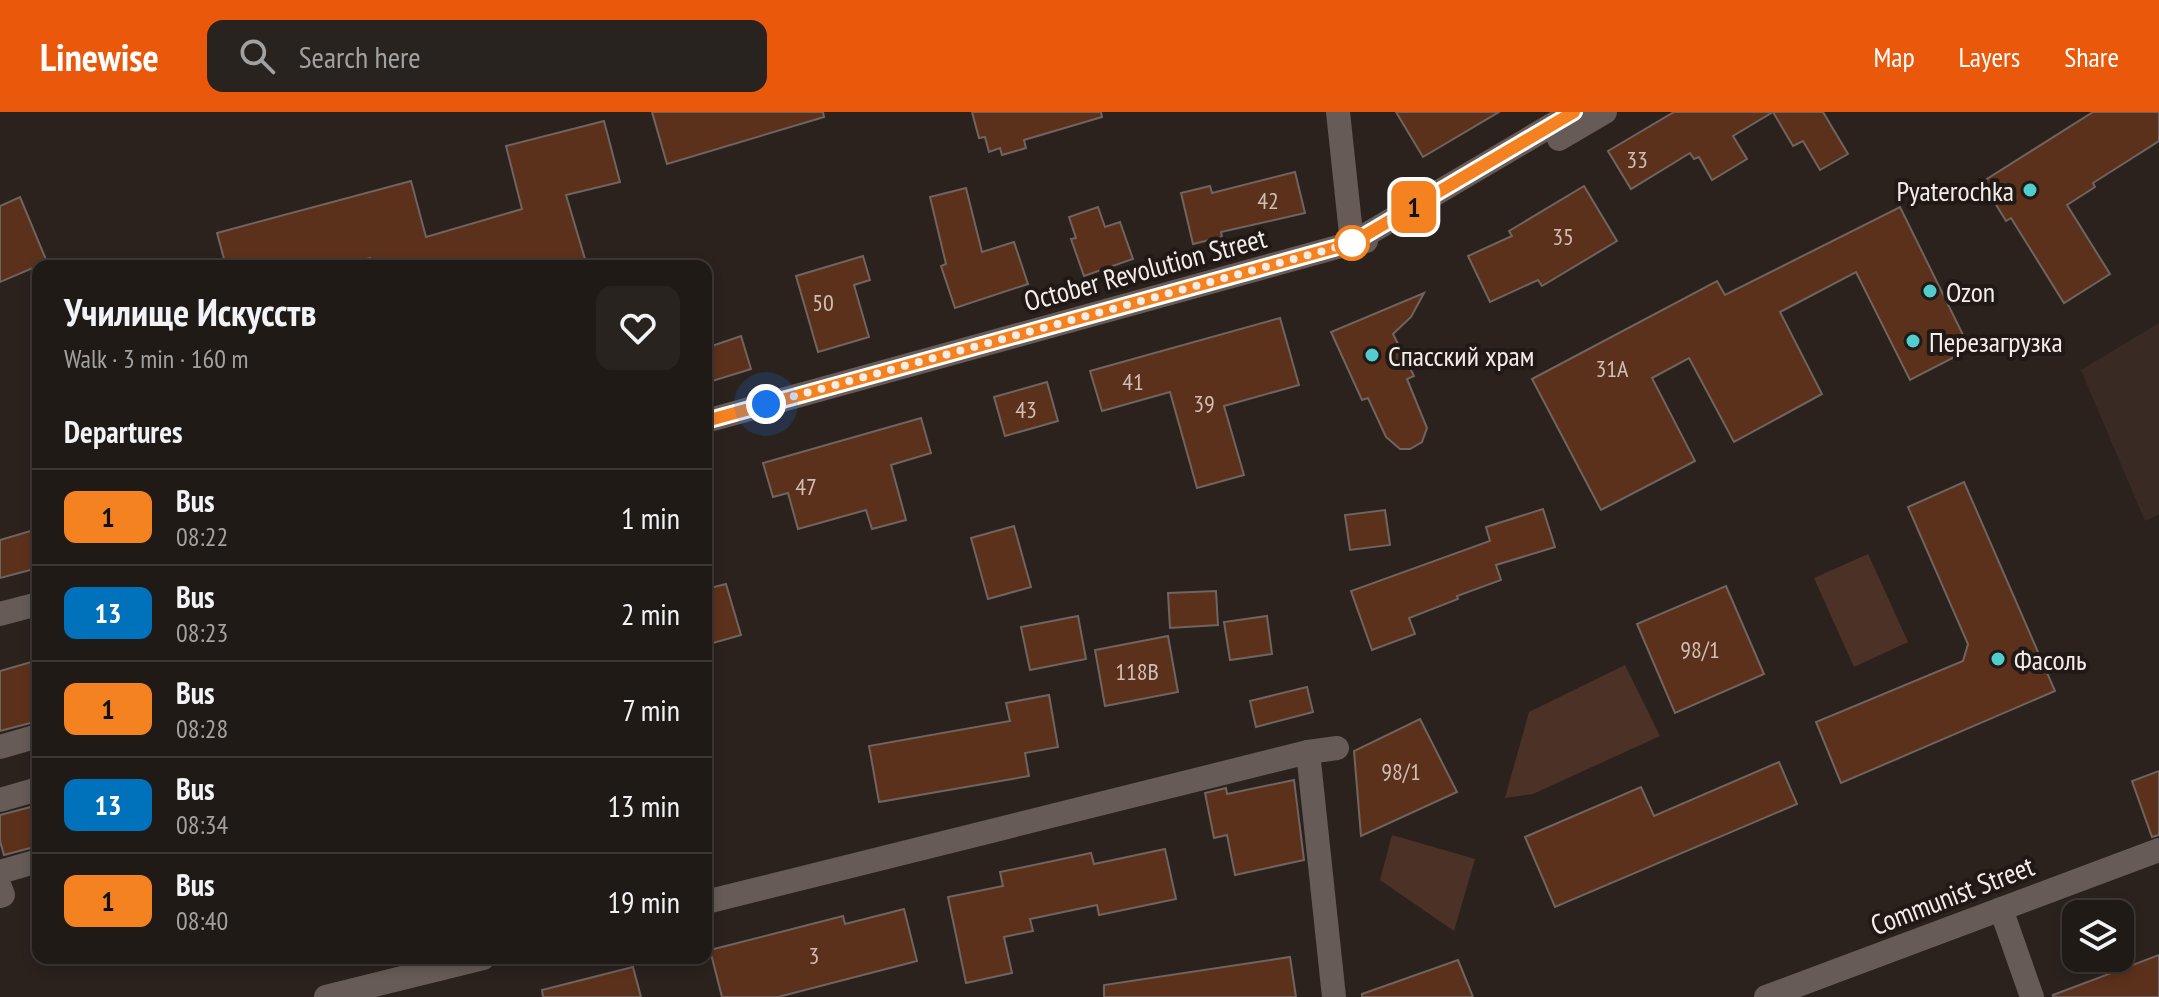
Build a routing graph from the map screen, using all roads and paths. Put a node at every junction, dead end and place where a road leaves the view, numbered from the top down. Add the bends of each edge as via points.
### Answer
1 (1338, 112) edge
2 (1574, 112) edge
3 (1605, 112) edge
4 (1352, 243) junction
5 (712, 419) edge
6 (32, 606) edge
7 (0, 614) edge
8 (32, 738) edge
9 (0, 747) edge
10 (1337, 748) dead end
11 (1308, 752) junction
12 (32, 791) edge
13 (0, 800) edge
14 (2159, 850) edge
15 (32, 863) edge
16 (0, 872) edge
17 (0, 887) edge
18 (0, 896) edge
19 (712, 901) edge
20 (2001, 909) junction
21 (459, 964) edge
22 (326, 997) edge
23 (1334, 997) edge
24 (1766, 997) edge
25 (2032, 997) edge

1 - 4 street
2 - 4 street, October Revolution Street
3 - 4 street via 1393,237
4 - 5 street, October Revolution Street
6 - 7 street
8 - 9 street
10 - 11 street
11 - 19 street
11 - 23 street
12 - 13 street
14 - 20 street, Communist Street
15 - 16 street
17 - 18 street
20 - 24 street, Communist Street
20 - 25 street
21 - 22 street

